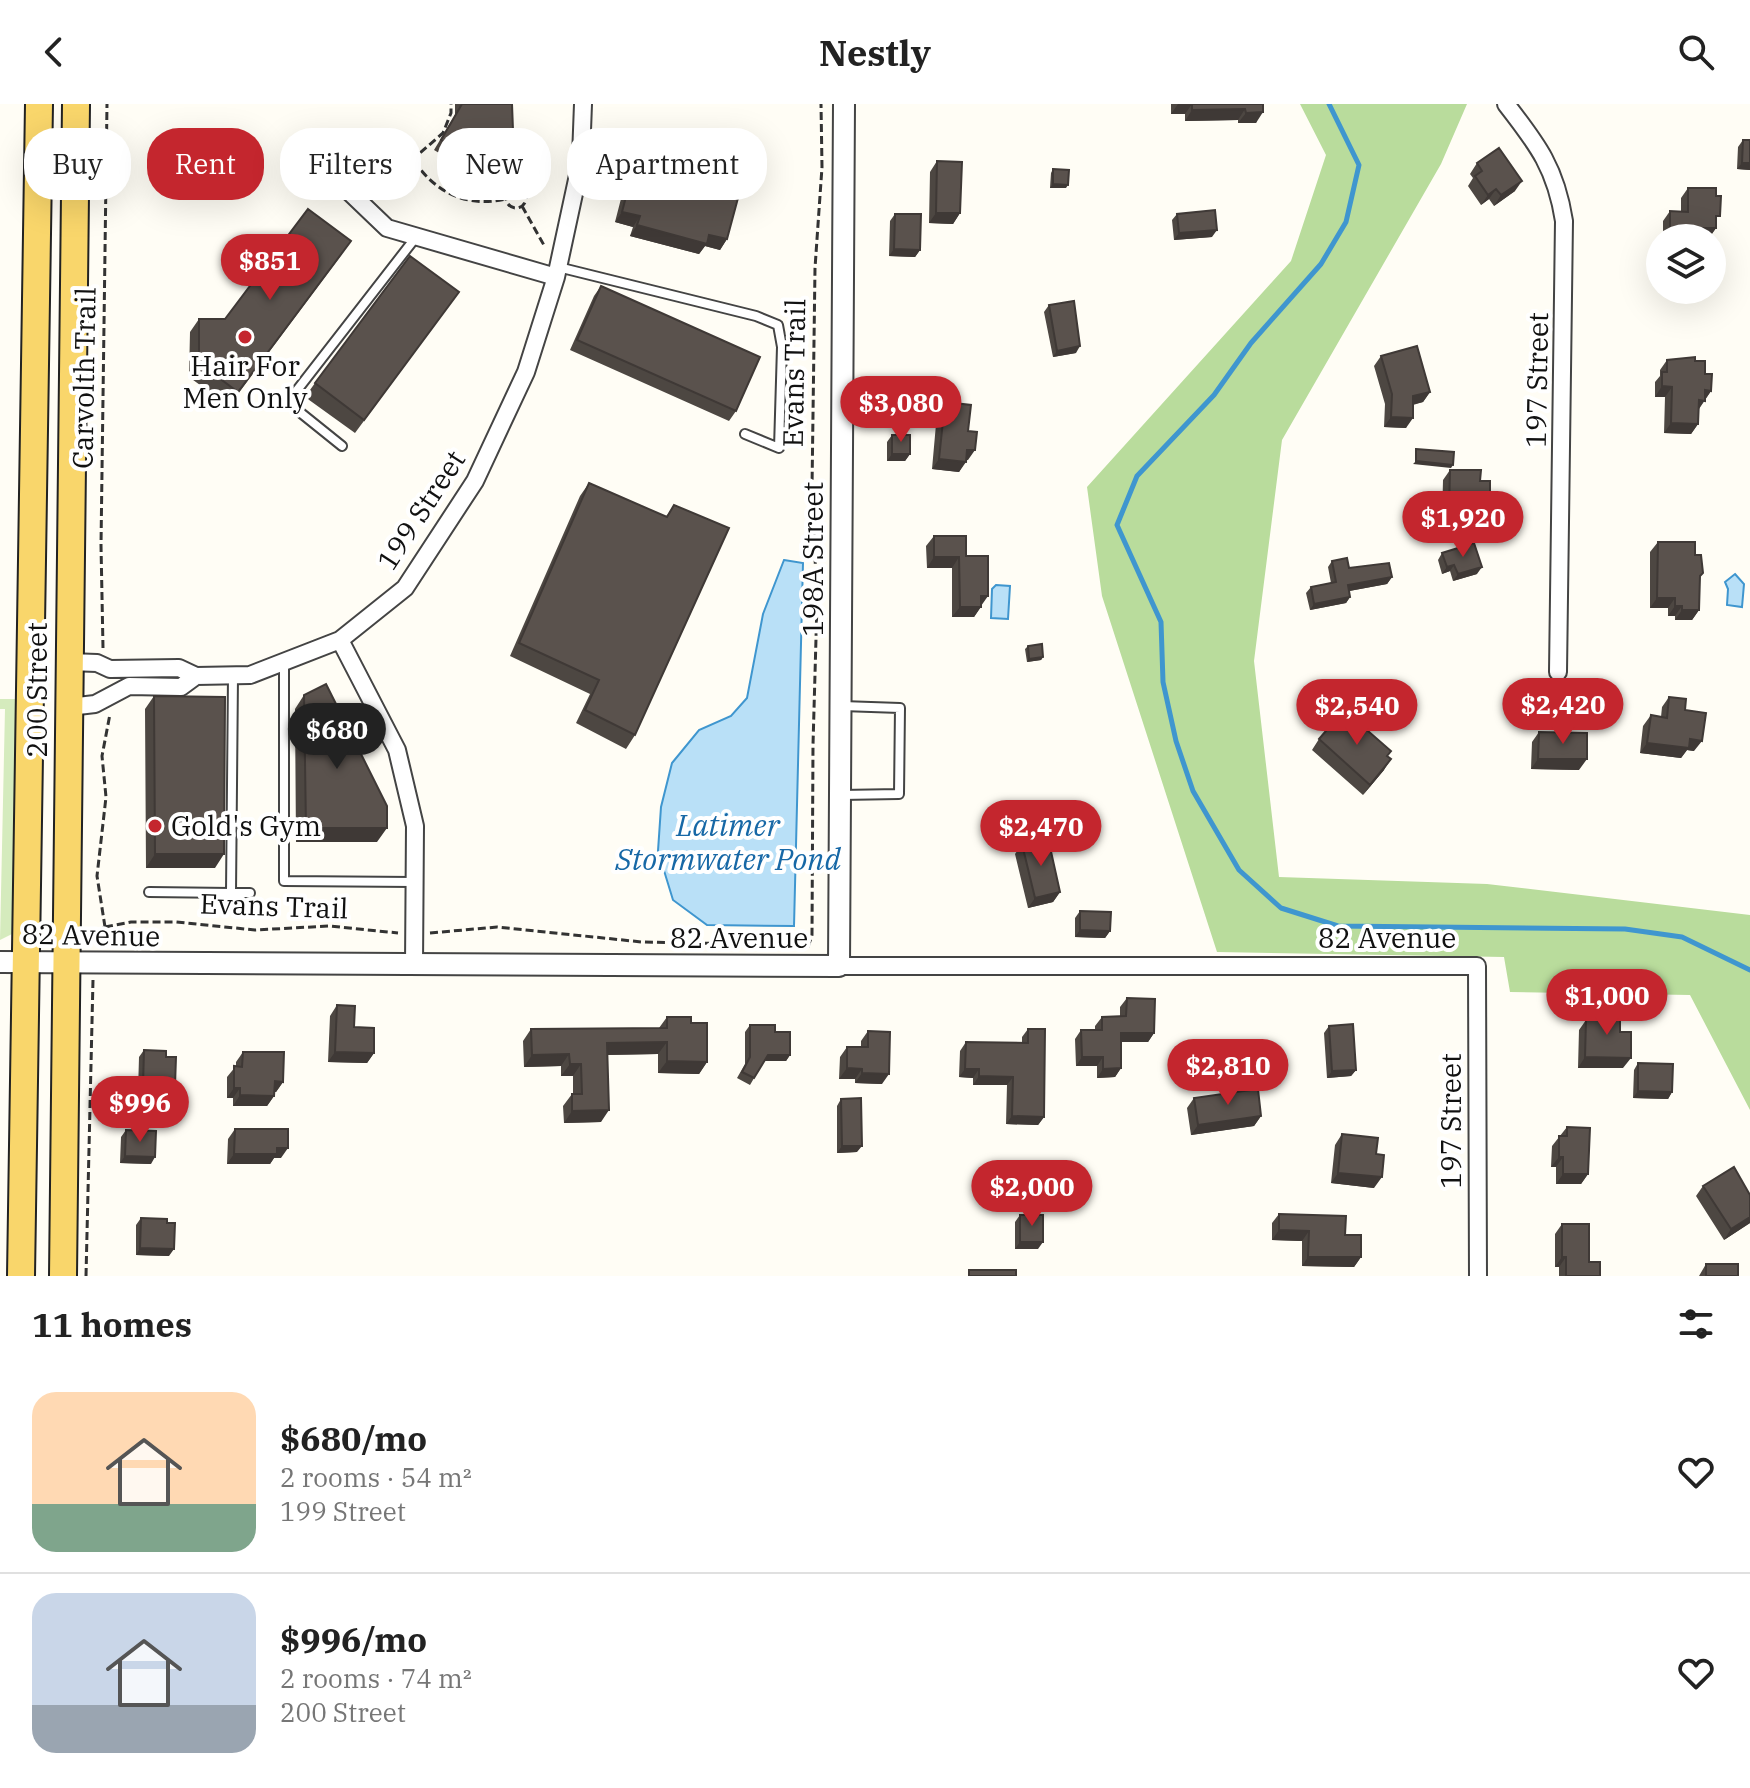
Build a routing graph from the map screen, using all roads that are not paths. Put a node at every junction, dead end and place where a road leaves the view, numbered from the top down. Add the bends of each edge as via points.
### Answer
1 (39, 104) edge
2 (76, 104) edge
3 (583, 104) edge
4 (844, 104) edge
5 (1506, 104) edge
6 (358, 200) edge
7 (416, 236) junction
8 (557, 272) junction
9 (745, 434) dead end
10 (342, 446) dead end
11 (340, 640) junction
12 (69, 662) junction
13 (284, 662) junction
14 (1558, 672) dead end
15 (233, 675) junction
16 (196, 676) junction
17 (840, 706) junction
18 (69, 707) junction
19 (840, 795) junction
20 (414, 882) junction
21 (149, 892) dead end
22 (231, 893) junction
23 (250, 893) dead end
24 (13, 962) edge
25 (68, 964) junction
26 (414, 965) junction
27 (839, 966) junction
28 (1477, 966) joint
29 (21, 1276) edge
30 (63, 1276) edge
31 (1478, 1276) edge

1 - 24 main road, 200 Street
2 - 12 main road, 200 Street
3 - 8 street, 199 Street via 581,157
4 - 17 street, 198A Street
5 - 14 street, 197 Street via 1551,168 1564,221
6 - 7 street via 387,228
7 - 8 street
7 - 10 lane via 293,391 291,405
8 - 9 lane via 778,325 779,448
8 - 11 street, 199 Street via 526,372 475,481 405,588
11 - 13 street, 199 Street
11 - 20 street via 397,750 415,826
12 - 16 street via 110,669 179,668
12 - 18 main road, 200 Street
13 - 15 street, 199 Street via 250,675
13 - 20 lane via 284,881
15 - 16 street, 199 Street
15 - 22 lane
16 - 18 street via 181,687 129,686 95,704
17 - 19 street, 198A Street
17 - 19 lane via 900,708 899,794
18 - 25 main road, 200 Street
19 - 27 street, 198A Street
20 - 26 street
21 - 22 lane
22 - 23 lane
24 - 25 street, 82 Avenue
24 - 29 main road, 200 Street
25 - 26 street, 82 Avenue
25 - 30 main road, 200 Street
26 - 27 street, 82 Avenue
27 - 28 street, 82 Avenue
28 - 31 street, 197 Street

